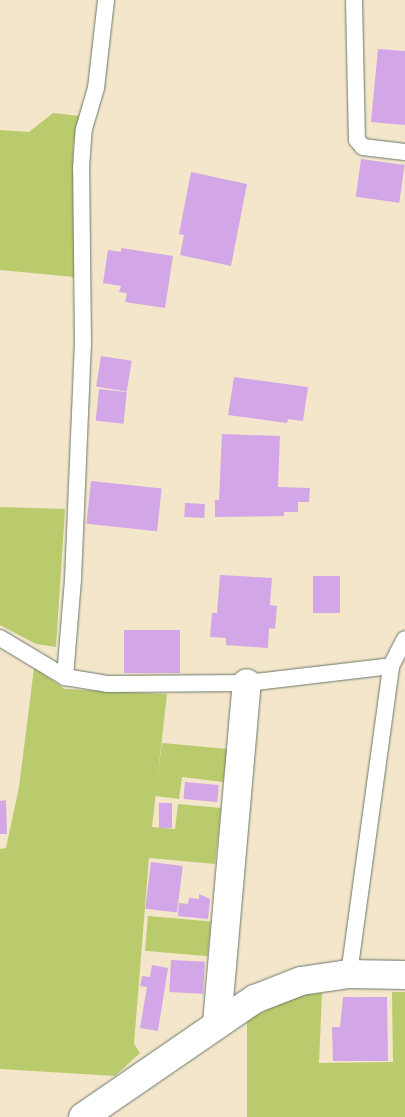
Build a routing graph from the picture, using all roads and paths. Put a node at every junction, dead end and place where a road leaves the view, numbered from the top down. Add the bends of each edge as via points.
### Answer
1 (106, 0) edge
2 (354, 0) edge
3 (405, 152) edge
4 (0, 638) edge
5 (405, 639) edge
6 (391, 666) junction
7 (65, 677) junction
8 (247, 683) junction
9 (349, 974) junction
10 (405, 975) edge
11 (217, 1023) junction
12 (83, 1117) edge

1 - 7 lane via 96,88 84,129 81,168 83,346 73,580
2 - 3 lane via 357,140 363,147
4 - 7 lane
5 - 6 lane
6 - 8 lane
6 - 9 lane
7 - 8 lane via 108,684
8 - 11 street
9 - 10 street
9 - 11 street via 301,981 256,999
11 - 12 street

